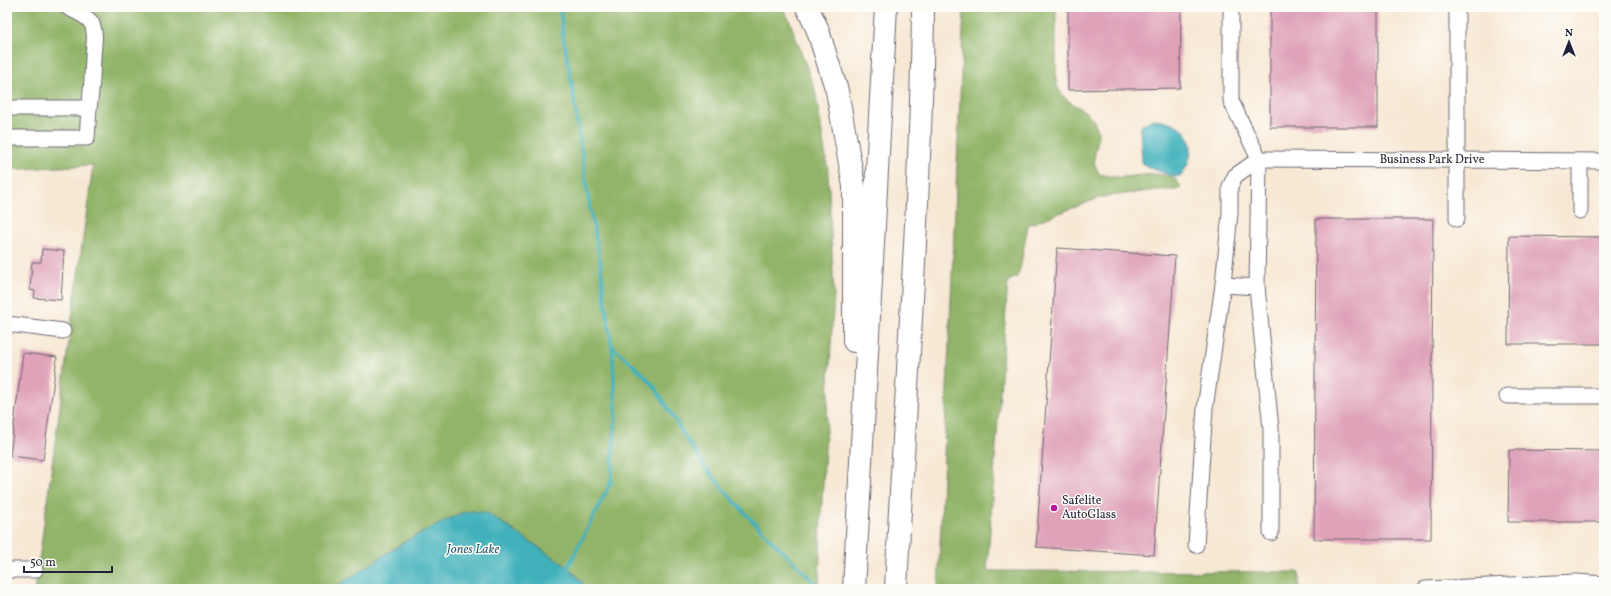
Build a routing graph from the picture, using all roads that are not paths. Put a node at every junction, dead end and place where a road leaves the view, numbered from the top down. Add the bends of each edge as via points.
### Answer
1 (67, 7) edge
2 (807, 7) edge
3 (886, 7) edge
4 (923, 7) edge
5 (931, 7) edge
6 (1231, 7) edge
7 (1457, 7) edge
8 (922, 55) junction
9 (7, 108) edge
10 (89, 108) junction
11 (7, 138) edge
12 (1259, 159) junction
13 (1457, 160) junction
14 (1580, 161) junction
15 (1604, 161) edge
16 (1580, 211) dead end
17 (1457, 219) dead end
18 (1223, 285) junction
19 (1258, 287) junction
20 (7, 324) edge
21 (63, 331) dead end
22 (1507, 396) dead end
23 (1604, 396) edge
24 (864, 406) junction
25 (1271, 533) dead end
26 (1196, 545) dead end
27 (7, 570) edge
28 (35, 570) dead end
29 (1604, 584) edge
30 (854, 589) edge
31 (896, 589) edge
32 (1425, 589) edge

1 - 10 street via 84,15 92,23 95,34
2 - 24 highway via 817,28 837,91 854,186 854,354
3 - 24 highway
4 - 8 highway
5 - 8 highway
6 - 12 street via 1231,101
7 - 13 street
8 - 31 highway via 915,255
9 - 10 street
10 - 11 street via 87,138
12 - 13 street, Business Park Drive
12 - 18 street via 1235,176 1230,187
12 - 19 street
13 - 14 street, Business Park Drive
13 - 17 street
14 - 15 street, Business Park Drive
14 - 16 street
18 - 19 street
18 - 26 street via 1205,408
19 - 25 street via 1271,429
20 - 21 street
22 - 23 street
24 - 30 highway
27 - 28 street
29 - 32 street via 1576,582

